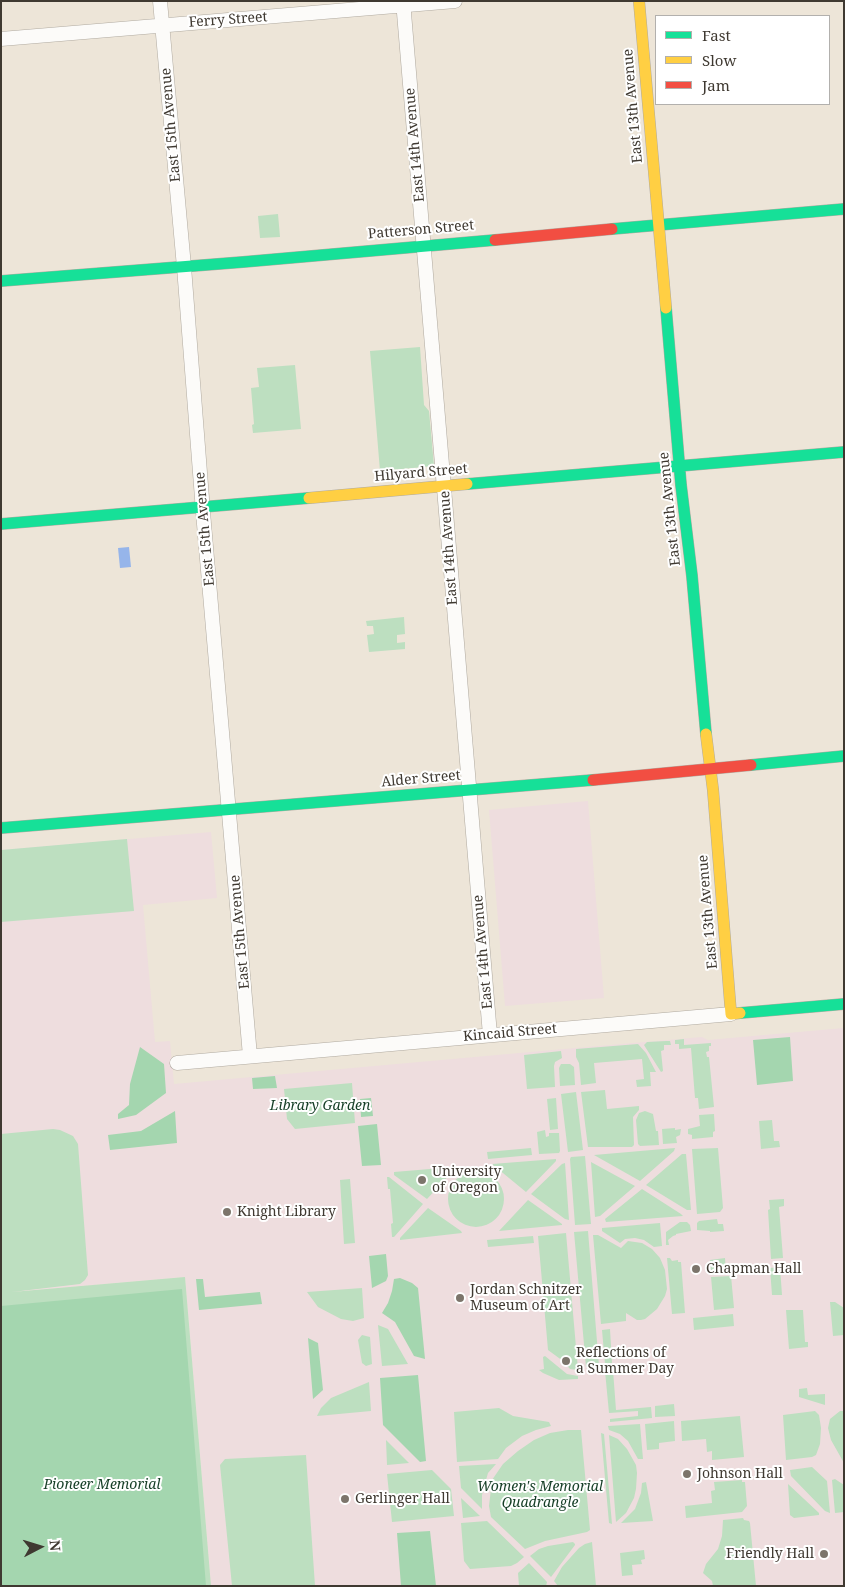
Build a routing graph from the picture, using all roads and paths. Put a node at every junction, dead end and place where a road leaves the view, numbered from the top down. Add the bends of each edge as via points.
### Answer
1 (160, 1) edge
2 (455, 1) edge
3 (639, 1) edge
4 (403, 3) edge
5 (162, 25) junction
6 (1, 39) edge
7 (844, 209) edge
8 (659, 226) junction
9 (423, 245) junction
10 (184, 266) junction
11 (1, 281) edge
12 (844, 452) edge
13 (680, 466) junction
14 (444, 486) junction
15 (203, 507) junction
16 (1, 524) edge
17 (844, 756) edge
18 (710, 770) junction
19 (469, 789) junction
20 (229, 810) junction
21 (1, 828) edge
22 (844, 1004) edge
23 (731, 1014) junction
24 (490, 1035) junction
25 (250, 1056) junction
26 (177, 1063) dead end

1 - 5 street, East 15th Avenue
2 - 4 street, Ferry Street
3 - 8 main road, East 13th Avenue
4 - 5 street, Ferry Street
4 - 9 street, East 14th Avenue
5 - 6 street, Ferry Street
5 - 10 street, East 15th Avenue
7 - 8 main road, Patterson Street
8 - 9 main road, Patterson Street
8 - 13 main road, East 13th Avenue
9 - 10 main road, Patterson Street
9 - 14 street, East 14th Avenue
10 - 11 main road, Patterson Street
10 - 15 street, East 15th Avenue
12 - 13 main road, Hilyard Street
13 - 14 main road, Hilyard Street
13 - 18 main road, East 13th Avenue
14 - 15 main road, Hilyard Street
14 - 19 street, East 14th Avenue
15 - 16 main road, Hilyard Street
15 - 20 street, East 15th Avenue
17 - 18 main road, Alder Street
18 - 19 main road, Alder Street
18 - 23 main road, East 13th Avenue
19 - 20 main road, Alder Street
19 - 24 street, East 14th Avenue
20 - 21 main road, Alder Street
20 - 25 street, East 15th Avenue
22 - 23 main road, Kincaid Street
23 - 24 street, Kincaid Street
24 - 25 street, Kincaid Street
25 - 26 street, Kincaid Street

